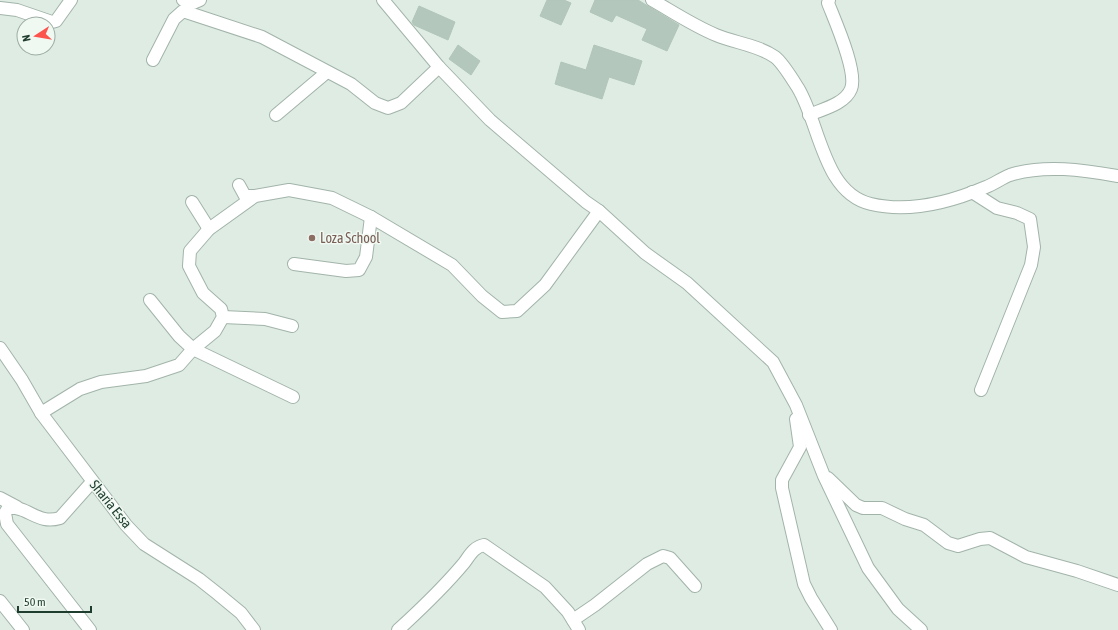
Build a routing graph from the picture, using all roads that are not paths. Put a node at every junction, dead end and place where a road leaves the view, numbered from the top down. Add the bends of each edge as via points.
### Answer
1 (71, 0) edge
2 (183, 0) edge
3 (200, 0) edge
4 (383, 0) edge
5 (652, 0) edge
6 (829, 0) edge
7 (0, 8) edge
8 (153, 60) dead end
9 (439, 67) junction
10 (327, 72) junction
11 (276, 115) dead end
12 (809, 115) junction
13 (1118, 176) edge
14 (239, 185) dead end
15 (972, 192) junction
16 (255, 196) junction
17 (192, 202) dead end
18 (599, 211) junction
19 (371, 217) junction
20 (210, 229) junction
21 (294, 264) dead end
22 (150, 300) dead end
23 (223, 317) junction
24 (292, 326) dead end
25 (0, 348) edge
26 (193, 349) junction
27 (981, 390) dead end
28 (293, 397) dead end
29 (796, 405) junction
30 (41, 413) junction
31 (824, 476) junction
32 (92, 482) junction
33 (0, 498) edge
34 (17, 507) junction
35 (1118, 585) edge
36 (695, 586) dead end
37 (0, 601) edge
38 (576, 625) edge
39 (23, 630) edge
40 (90, 630) edge
41 (254, 630) edge
42 (398, 630) edge
43 (831, 630) edge
44 (921, 630) edge

1 - 7 street via 56,21 52,22 17,10
2 - 3 street via 193,3
4 - 9 street
5 - 12 street via 715,35 762,49 777,58 799,90
6 - 12 street via 852,70 851,89 839,102
8 - 10 street via 174,19 182,10 262,37
9 - 10 street via 401,103 388,108
9 - 18 street via 490,120
10 - 11 street
12 - 15 street via 836,177 847,192 870,204 908,208
13 - 15 street via 1090,171 1034,170 1009,175
14 - 16 street via 245,196
15 - 27 street via 998,208 1030,219 1034,247 1031,265
16 - 19 street via 289,190 325,196
16 - 20 street via 234,214
17 - 20 street
18 - 19 street via 545,285 517,311 502,312 482,296 452,264
18 - 29 street via 645,253 687,283 773,362
19 - 21 street via 366,257 359,270 346,271
20 - 23 street via 190,251 189,266 203,293 221,309
22 - 26 street
23 - 24 street via 265,319
23 - 26 street via 216,331
25 - 30 street, Sharia Essa
26 - 28 street
26 - 30 street via 179,365 146,376 101,382 80,389
29 - 31 street
29 - 43 street via 800,447 782,480 782,488 804,584
30 - 32 street, Sharia Essa
31 - 35 street via 833,481 856,505 864,508 882,508 924,525 948,543 958,546 990,538 1026,557
31 - 44 street via 868,568 898,609
32 - 34 street via 60,518 43,520
32 - 41 street, Sharia Essa via 144,544 213,590 241,613
33 - 34 street
34 - 40 street via 8,508 5,513 7,524
36 - 38 street via 670,558 663,556 647,564 595,605
37 - 39 street
38 - 42 street via 559,600 545,587 484,545 475,548 457,572

